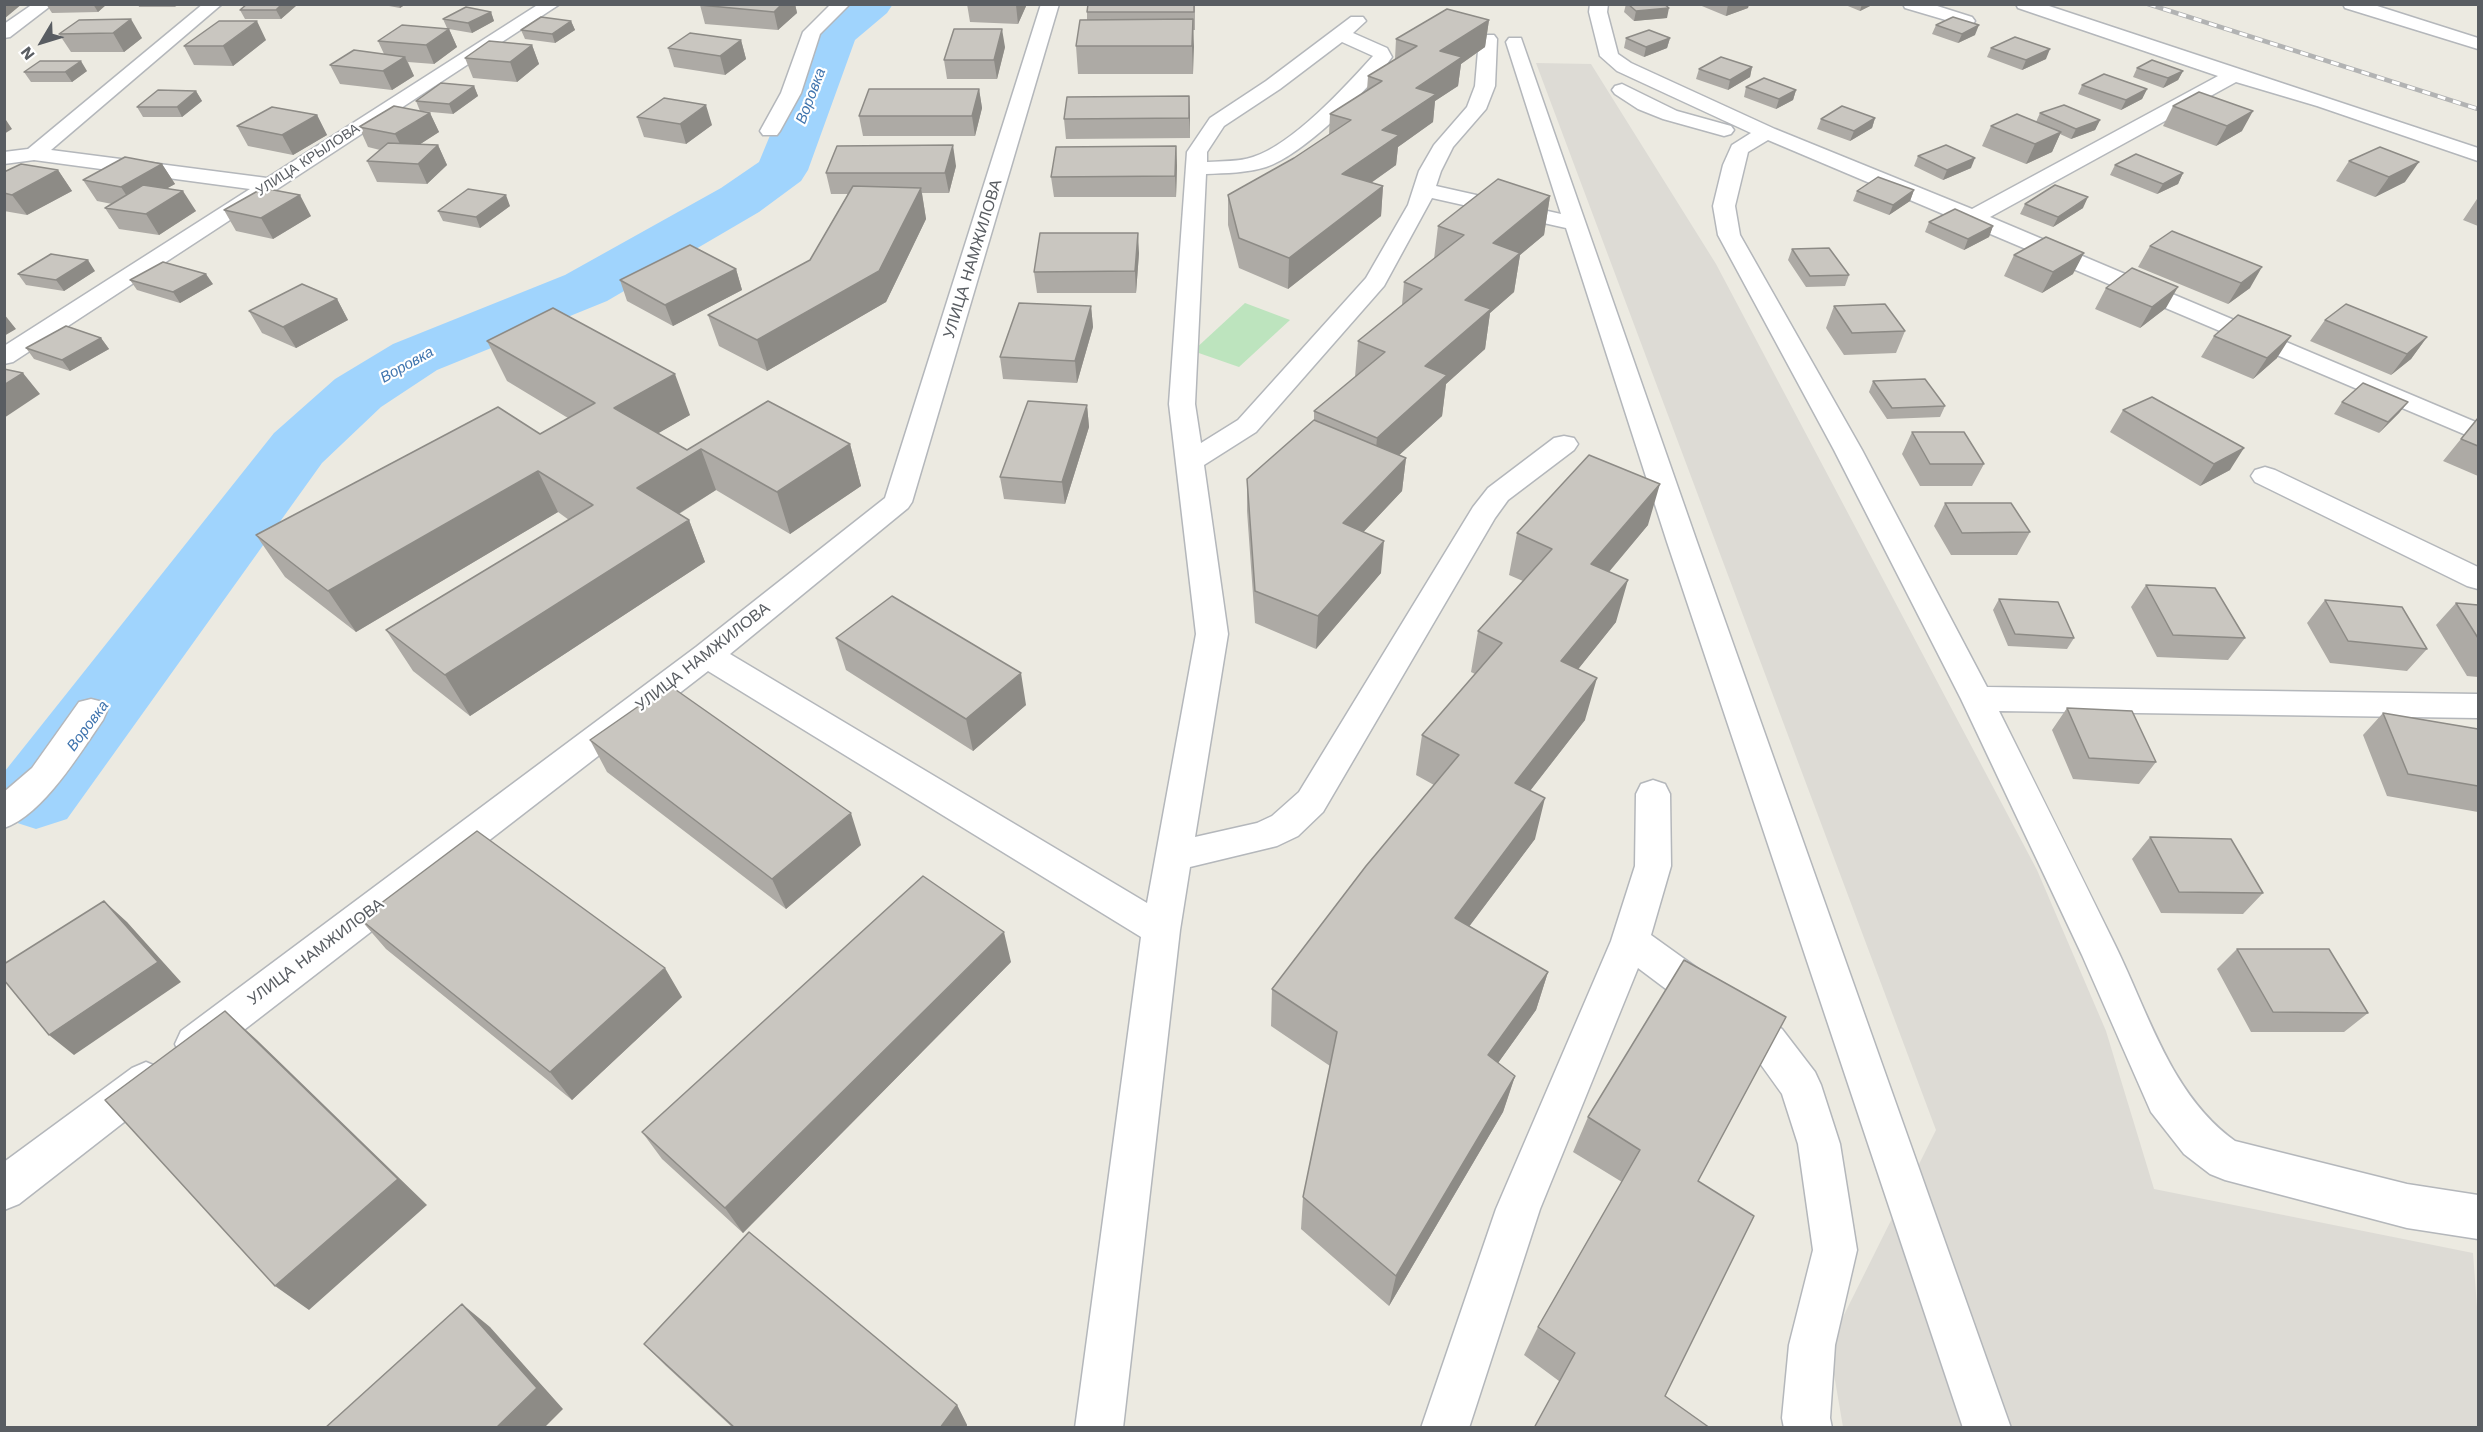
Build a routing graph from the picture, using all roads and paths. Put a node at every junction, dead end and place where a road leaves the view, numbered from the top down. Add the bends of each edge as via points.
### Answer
1 (45, 4) edge
2 (214, 4) edge
3 (552, 4) edge
4 (842, 4) edge
5 (1050, 4) edge
6 (1599, 4) edge
7 (1911, 4) edge
8 (2024, 4) edge
9 (2351, 4) edge
10 (1966, 21) edge
11 (4, 33) edge
12 (2478, 44) edge
13 (2234, 75) junction
14 (1622, 90) dead end
15 (770, 131) dead end
16 (1761, 136) junction
17 (34, 154) junction
18 (2478, 155) edge
19 (4, 158) edge
20 (1195, 170) junction
21 (269, 185) junction
22 (1424, 190) junction
23 (1972, 218) junction
24 (1574, 223) junction
25 (4, 357) edge
26 (2478, 432) edge
27 (1564, 444) dead end
28 (1190, 461) junction
29 (2265, 477) dead end
30 (2478, 579) edge
31 (707, 654) junction
32 (1977, 699) junction
33 (2478, 706) edge
34 (91, 711) dead end
35 (1653, 794) dead end
36 (4, 814) edge
37 (1173, 856) junction
38 (1161, 930) junction
39 (1630, 941) junction
40 (4, 1189) edge
41 (2478, 1217) edge
42 (1099, 1428) edge
43 (1445, 1428) edge
44 (1808, 1428) edge
45 (1987, 1428) edge

1 - 11 street
2 - 17 street
3 - 21 street, УЛИЦА КРЫЛОВА
4 - 15 street via 812,32 791,93
5 - 31 street, УЛИЦА НАМЖИЛОВА via 898,502
6 - 16 street via 1609,56
7 - 10 street
8 - 13 street
9 - 12 street
13 - 18 street
13 - 23 street
14 - 16 street via 1661,113
16 - 23 street
16 - 32 street via 1739,149 1733,165 1724,206 1729,235 1848,450
17 - 19 street
17 - 21 street
20 - 20 street via 1197,152 1217,122 1350,28 1380,52 1383,57 1358,84 1281,152 1260,162
20 - 28 street via 1182,404
21 - 25 street, УЛИЦА КРЫЛОВА
22 - 24 street
22 - 24 street via 1444,145 1476,109 1502,41
22 - 28 street via 1376,281 1247,426
23 - 26 street
24 - 45 street
27 - 37 street via 1498,494 1483,514 1311,802 1285,826 1264,836
28 - 37 street via 1212,634
29 - 30 street
31 - 38 street
31 - 40 street, УЛИЦА НАМЖИЛОВА
32 - 33 street
32 - 41 street via 2166,1098 2199,1140 2225,1159 2407,1206
34 - 36 street via 44,777
35 - 39 street via 1653,866
37 - 38 street
38 - 42 street
39 - 43 street via 1518,1209
39 - 44 street via 1768,1042 1800,1085 1819,1144 1835,1250 1812,1345

